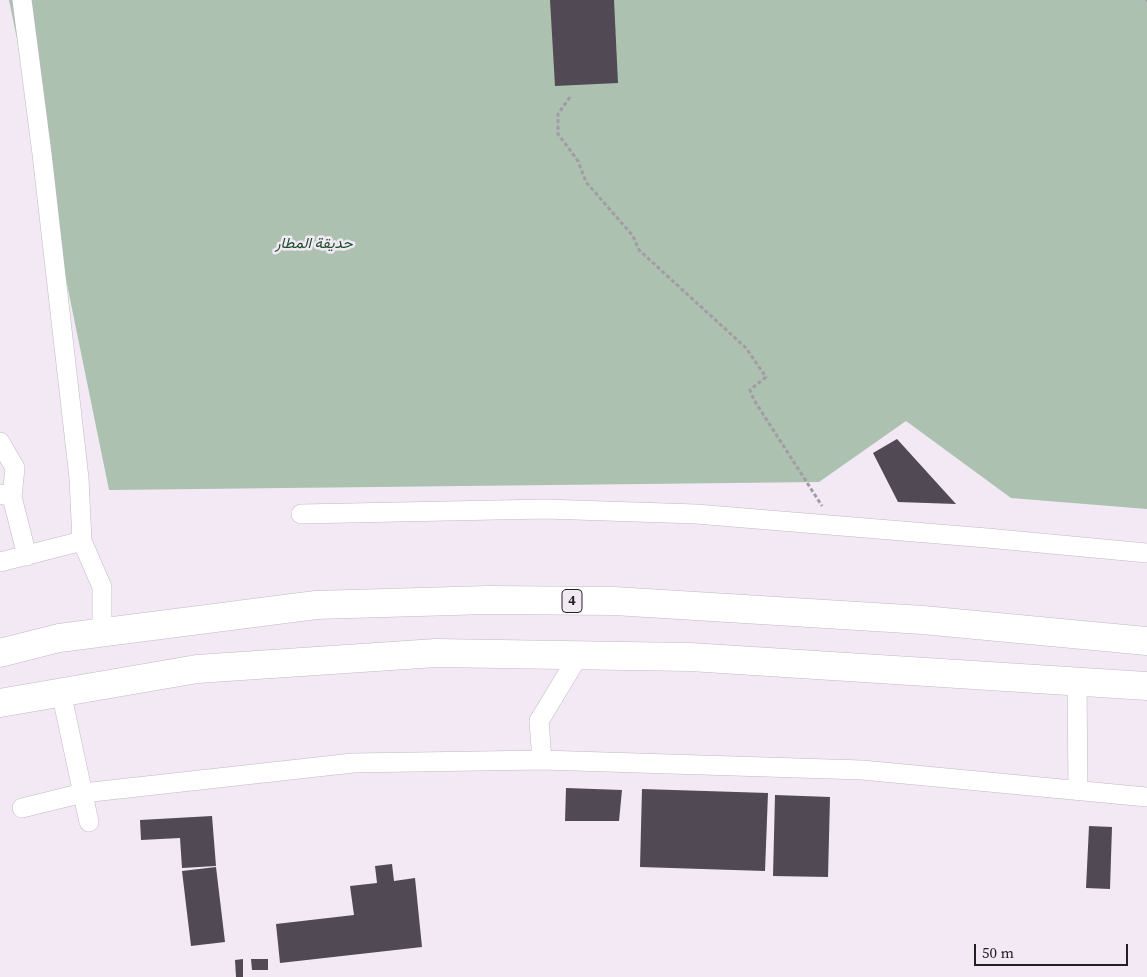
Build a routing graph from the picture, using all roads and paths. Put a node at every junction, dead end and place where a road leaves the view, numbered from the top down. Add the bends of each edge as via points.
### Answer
1 (22, 0) edge
2 (570, 98) dead end
3 (0, 442) edge
4 (6, 495) edge
5 (301, 514) dead end
6 (834, 525) junction
7 (82, 541) junction
8 (1147, 553) edge
9 (27, 556) junction
10 (0, 562) edge
11 (102, 633) junction
12 (1112, 637) junction
13 (1147, 637) edge
14 (1147, 641) edge
15 (0, 653) edge
16 (580, 655) junction
17 (1077, 682) junction
18 (1147, 686) edge
19 (61, 692) junction
20 (0, 702) edge
21 (542, 760) junction
22 (1078, 790) junction
23 (83, 793) junction
24 (1147, 797) edge
25 (22, 808) dead end
26 (89, 822) dead end

1 - 7 street via 79,478
2 - 6 path via 558,114 558,134 578,161 586,182 633,236 639,250 746,348 766,377 750,390 754,400
3 - 4 street via 15,468
4 - 9 street
5 - 6 street via 545,509 696,514
6 - 8 street
7 - 9 street
7 - 11 street via 102,588
9 - 10 street
11 - 12 highway, 4 via 316,604 488,600 614,601 914,619
11 - 15 highway, 4 via 59,638
12 - 13 highway
12 - 14 highway, 4
16 - 17 highway via 690,657
16 - 19 highway via 436,653 197,669
16 - 21 street via 538,720
17 - 18 highway
17 - 22 street
19 - 20 highway
19 - 23 street
21 - 22 street via 862,770
21 - 23 street via 353,763
22 - 24 street
23 - 25 street
23 - 26 street

